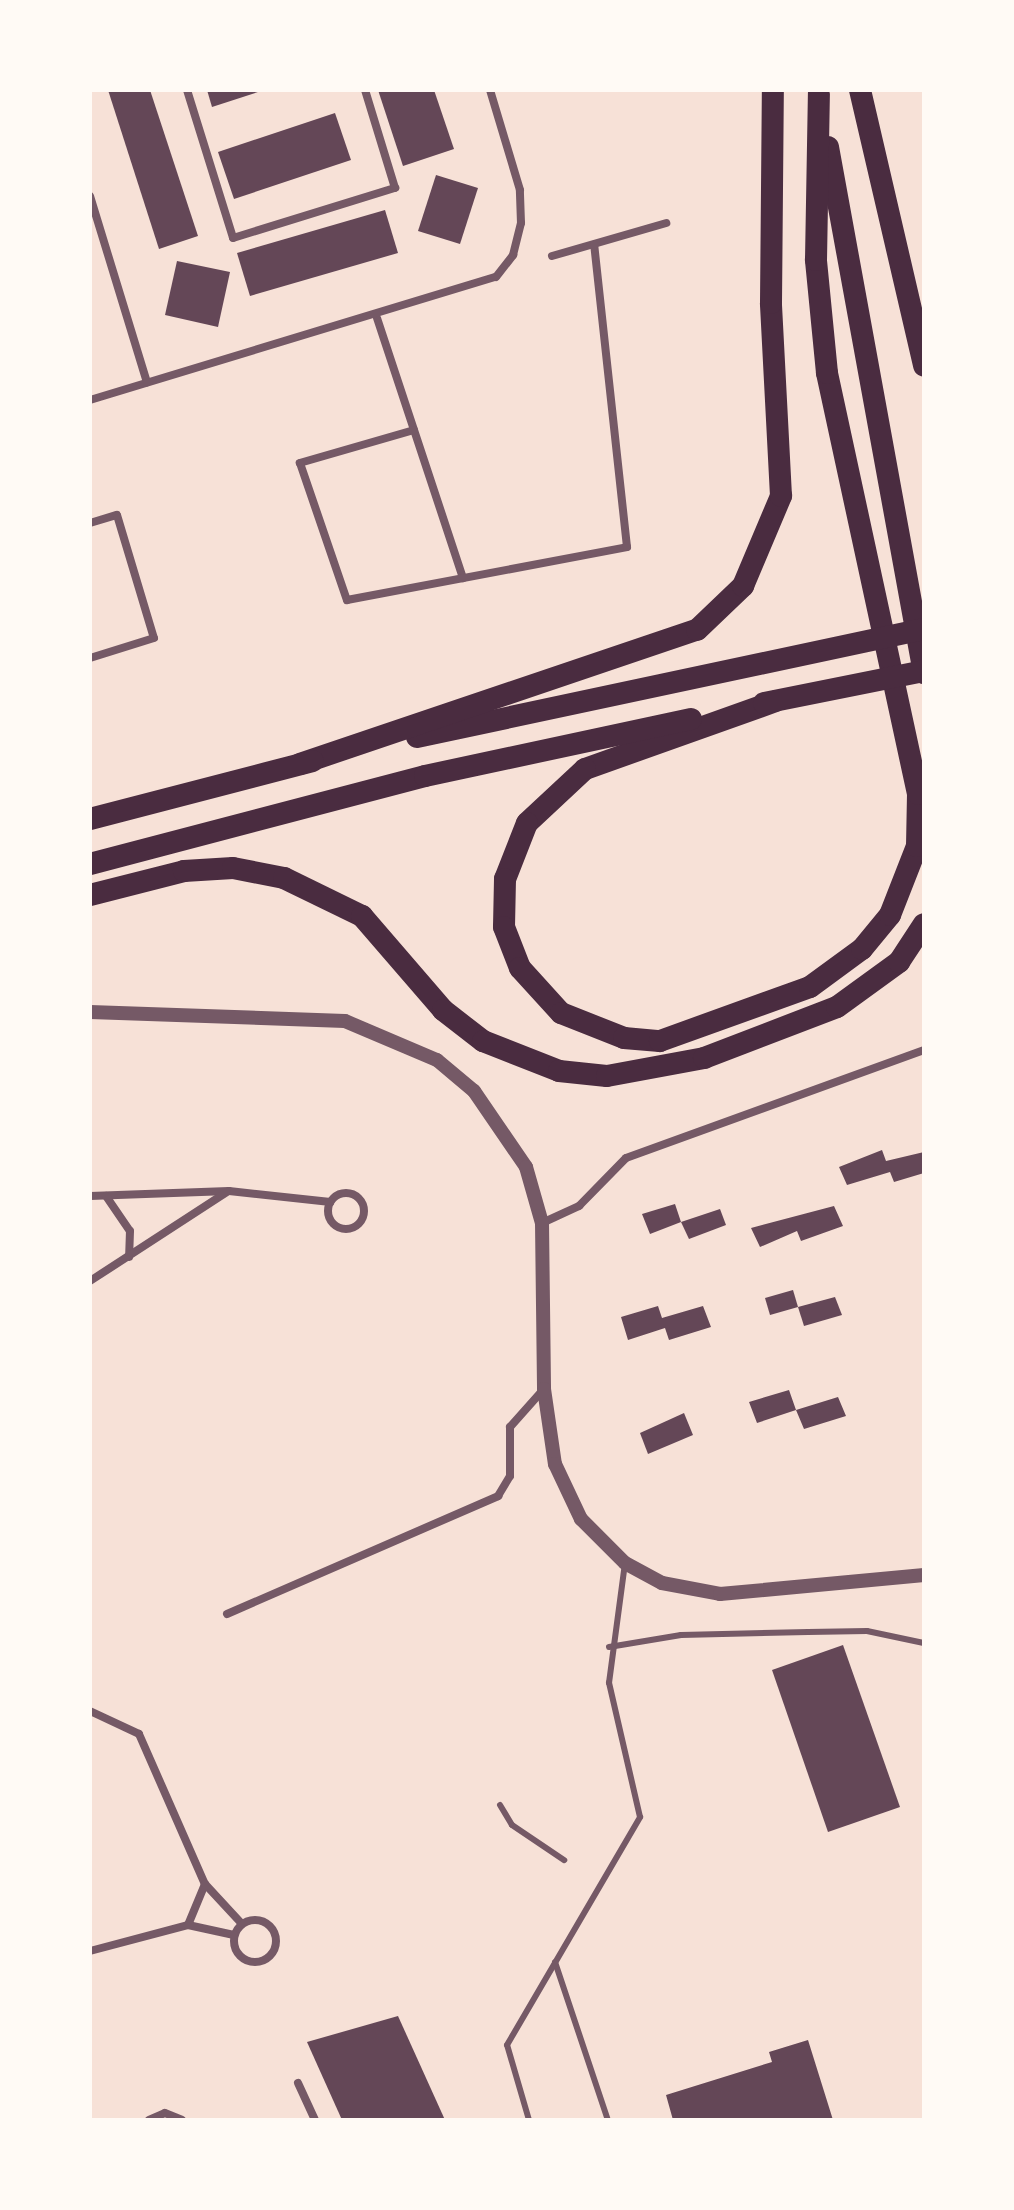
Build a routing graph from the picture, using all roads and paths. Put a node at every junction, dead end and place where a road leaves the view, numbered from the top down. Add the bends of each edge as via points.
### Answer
1 (187, 90) edge
2 (365, 90) edge
3 (490, 90) edge
4 (773, 90) edge
5 (860, 90) edge
6 (90, 196) edge
7 (666, 223) dead end
8 (594, 245) junction
9 (552, 256) dead end
10 (377, 318) junction
11 (924, 366) edge
12 (147, 383) junction
13 (90, 400) edge
14 (414, 430) junction
15 (90, 523) edge
16 (463, 578) junction
17 (924, 629) edge
18 (90, 658) edge
19 (924, 672) edge
20 (776, 701) junction
21 (300, 764) junction
22 (90, 819) edge
23 (90, 864) edge
24 (90, 895) edge
25 (924, 924) edge
26 (90, 1012) edge
27 (924, 1050) edge
28 (229, 1191) junction
29 (90, 1196) edge
30 (106, 1196) junction
31 (330, 1202) junction
32 (542, 1223) junction
33 (129, 1257) junction
34 (90, 1281) edge
35 (544, 1389) junction
36 (625, 1563) junction
37 (924, 1575) edge
38 (227, 1614) dead end
39 (924, 1643) edge
40 (609, 1647) junction
41 (90, 1711) edge
42 (500, 1805) dead end
43 (564, 1860) dead end
44 (205, 1884) junction
45 (242, 1924) junction
46 (188, 1925) junction
47 (234, 1935) junction
48 (90, 1951) edge
49 (555, 1962) junction
50 (298, 2083) dead end
51 (149, 2120) edge
52 (182, 2120) edge
53 (315, 2120) edge
54 (529, 2120) edge
55 (608, 2120) edge

1 - 2 street via 233,238 395,188
3 - 10 street via 520,190 516,245 496,277
4 - 21 highway via 771,303 781,496 743,586 697,630
5 - 11 highway
6 - 12 street
7 - 8 street
8 - 9 street
8 - 16 street via 627,547
10 - 12 street
10 - 14 street
12 - 13 street
14 - 16 street
14 - 16 street via 300,463 347,600
15 - 18 street via 117,515 154,638
17 - 21 highway
19 - 20 highway
19 - 20 highway via 819,94 820,311 918,794 908,875 862,949 825,979 660,1041 624,1038 561,1013 520,968 504,927 505,879 527,823 585,769
20 - 23 highway via 425,776
21 - 22 highway
24 - 25 highway via 184,871 233,868 284,878 362,916 443,1010 483,1041 559,1071 607,1076 704,1058 837,1007 899,962
26 - 32 street via 312,1017 345,1021 410,1046 458,1074 490,1108 526,1167
27 - 32 street via 626,1158 579,1206
28 - 30 street
28 - 31 street
28 - 33 street
29 - 30 street
30 - 33 street via 130,1231
31 - 31 street via 330,1218 341,1228 362,1219 358,1197 342,1193
32 - 35 street
33 - 34 street
35 - 36 street via 566,1492 591,1533
35 - 38 street via 510,1427 510,1476 498,1496
36 - 37 street via 662,1583 720,1594
36 - 40 lane
39 - 40 lane via 823,1632 681,1635
40 - 49 lane via 614,1720 640,1817
41 - 44 street via 139,1734
42 - 43 lane via 512,1825
44 - 45 street
44 - 46 street
45 - 47 street
45 - 47 street via 267,1923 276,1947 268,1958 243,1959
46 - 47 street
46 - 48 street
49 - 54 lane via 507,2045
49 - 55 lane
50 - 53 street
51 - 52 street via 165,2113

